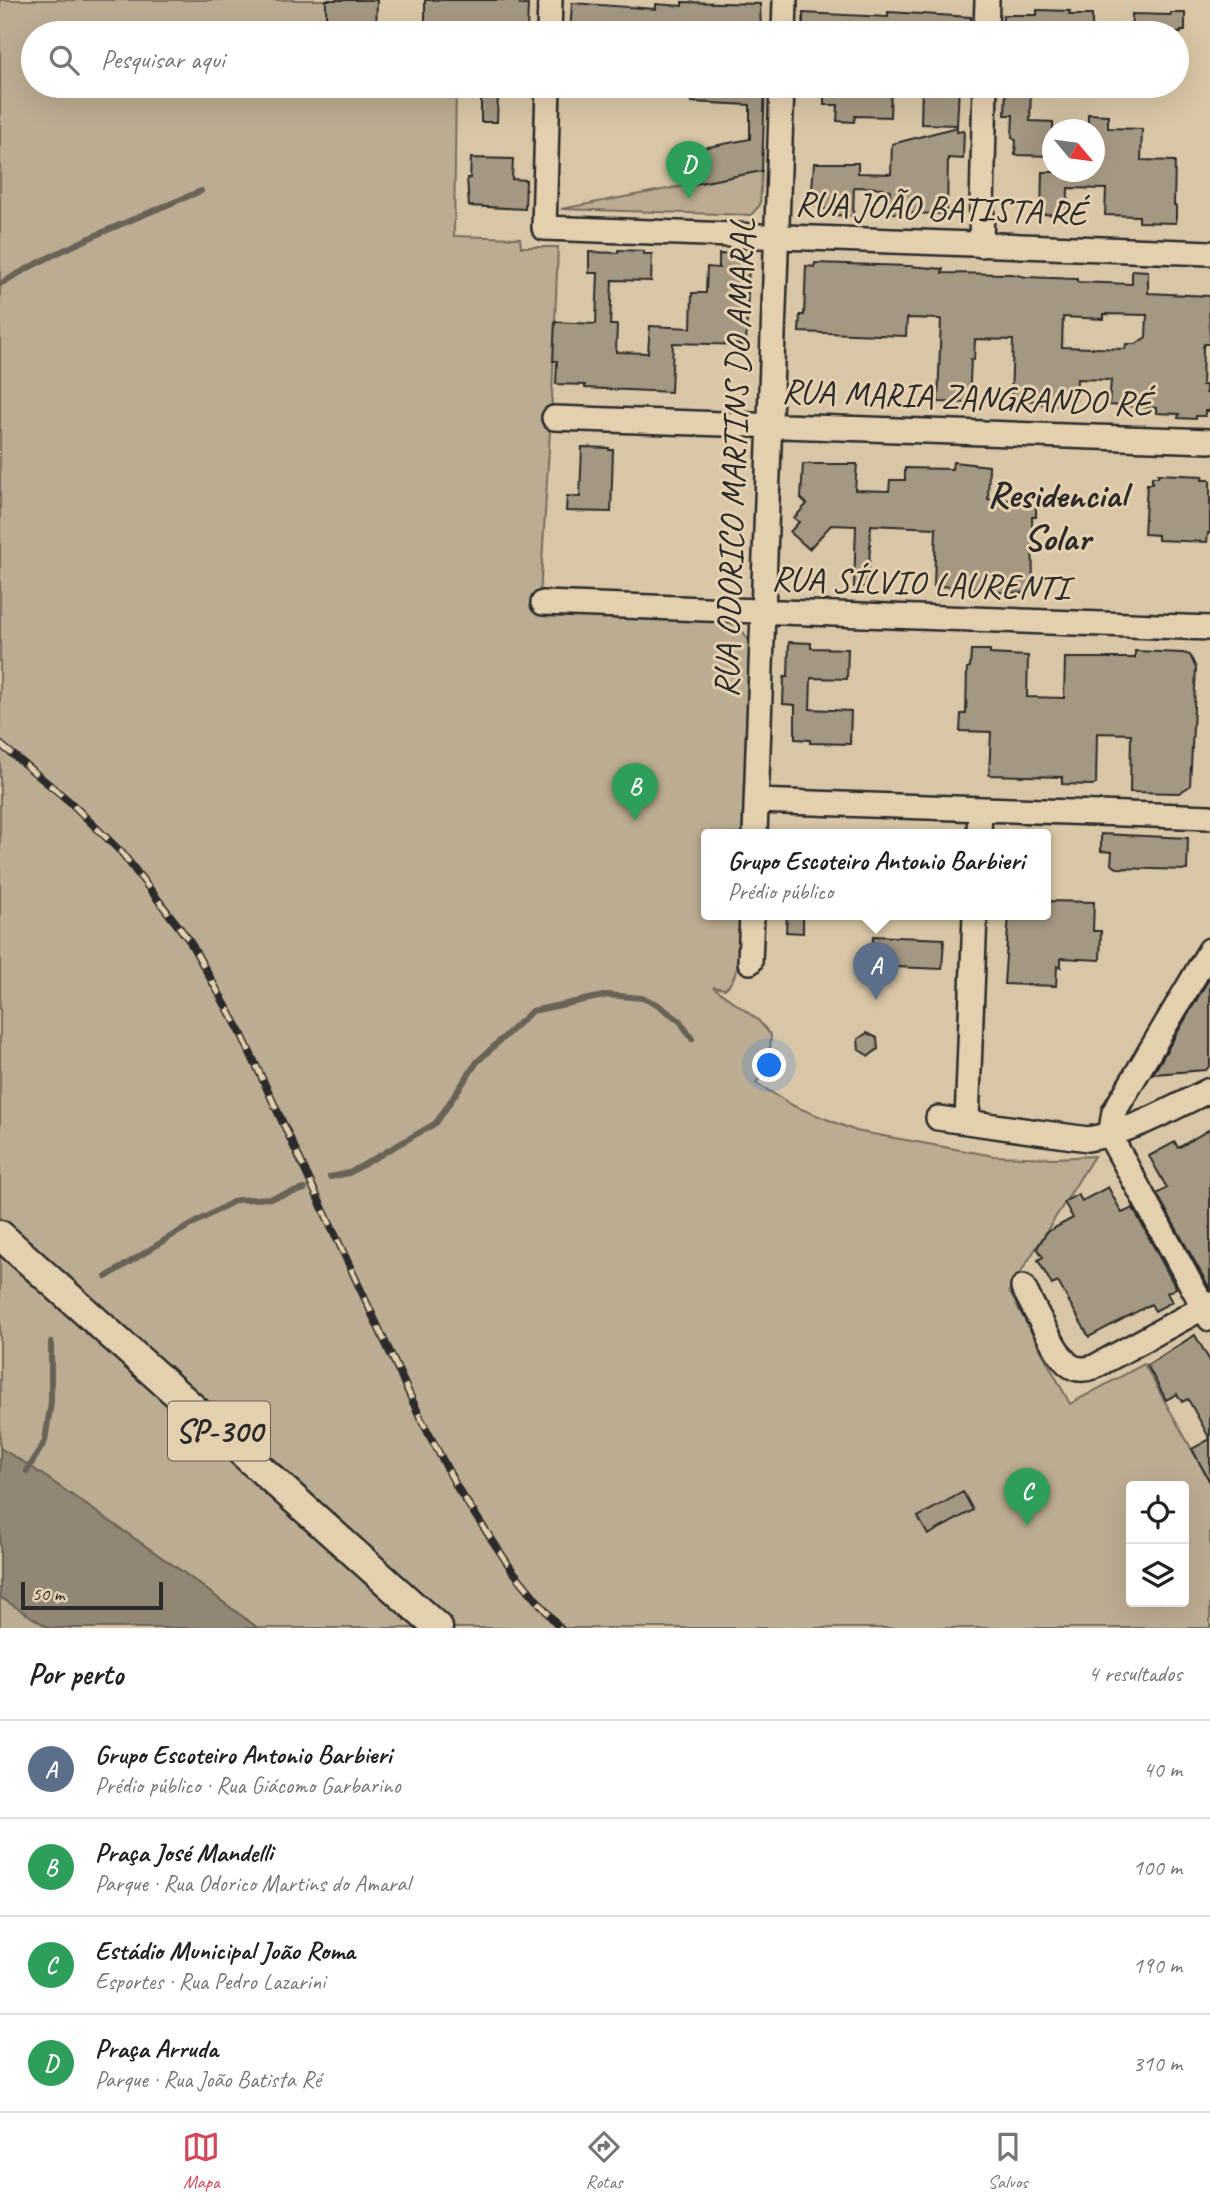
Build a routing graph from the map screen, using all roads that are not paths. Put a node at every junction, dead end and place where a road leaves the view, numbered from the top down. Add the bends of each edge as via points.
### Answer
1 (550, 0) edge
2 (785, 0) edge
3 (987, 0) edge
4 (549, 21) edge
5 (784, 21) edge
6 (986, 21) edge
7 (548, 98) edge
8 (782, 98) edge
9 (985, 98) edge
10 (778, 237) junction
11 (981, 245) junction
12 (1210, 253) edge
13 (554, 418) dead end
14 (771, 425) junction
15 (1210, 441) edge
16 (544, 603) dead end
17 (763, 612) junction
18 (1210, 628) edge
19 (756, 801) junction
20 (980, 809) junction
21 (1210, 817) edge
22 (755, 829) edge
23 (979, 829) edge
24 (752, 920) edge
25 (975, 920) edge
26 (1210, 950) edge
27 (750, 962) dead end
28 (1210, 1090) edge
29 (938, 1118) dead end
30 (967, 1122) junction
31 (1110, 1136) junction
32 (0, 1235) edge
33 (1023, 1287) dead end
34 (1208, 1310) edge
35 (438, 1628) edge

1 - 4 street
2 - 5 street
3 - 6 street
7 - 10 street, RUA JOÃO BATISTA RÉ via 544,228
8 - 10 street, RUA ODORICO MARTINS DO AMARAL
9 - 11 street
10 - 11 street, RUA JOÃO BATISTA RÉ
10 - 14 street, RUA ODORICO MARTINS DO AMARAL
11 - 12 street, RUA JOÃO BATISTA RÉ
13 - 14 street, RUA MARIA ZANGRANDO RÉ
14 - 15 street, RUA MARIA ZANGRANDO RÉ
14 - 17 street, RUA ODORICO MARTINS DO AMARAL
16 - 17 street, RUA SÍLVIO LAURENTI
17 - 18 street, RUA SÍLVIO LAURENTI
17 - 19 street, RUA ODORICO MARTINS DO AMARAL
19 - 20 street
19 - 22 street, RUA ODORICO MARTINS DO AMARAL
20 - 21 street
20 - 23 street
24 - 27 street
25 - 30 street
26 - 31 street via 1114,1112
28 - 31 street
29 - 30 street
30 - 31 street via 1088,1139
31 - 34 street
32 - 35 main road, SP-300
33 - 34 street via 1064,1359 1085,1370

